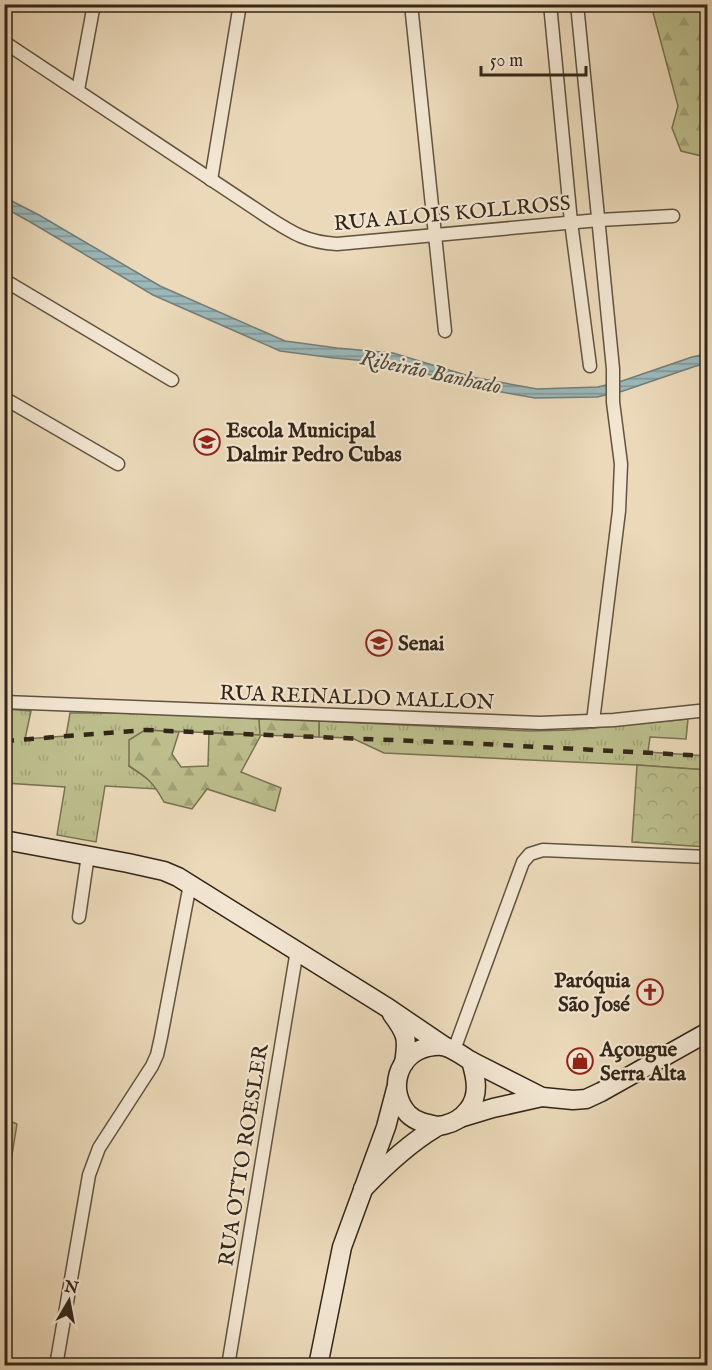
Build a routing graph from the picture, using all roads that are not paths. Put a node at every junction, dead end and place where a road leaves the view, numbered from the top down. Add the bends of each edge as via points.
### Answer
1 (94, 4) edge
2 (240, 4) edge
3 (411, 4) edge
4 (550, 4) edge
5 (577, 4) edge
6 (4, 42) edge
7 (78, 90) junction
8 (211, 180) junction
9 (673, 216) dead end
10 (599, 220) junction
11 (571, 222) junction
12 (434, 236) junction
13 (4, 280) edge
14 (445, 331) dead end
15 (590, 366) dead end
16 (172, 380) dead end
17 (4, 398) edge
18 (118, 464) dead end
19 (4, 702) edge
20 (708, 711) edge
21 (593, 721) junction
22 (4, 840) edge
23 (88, 855) junction
24 (708, 857) edge
25 (190, 884) junction
26 (79, 917) dead end
27 (297, 950) junction
28 (388, 1008) junction
29 (708, 1032) edge
30 (449, 1048) junction
31 (471, 1061) junction
32 (404, 1063) junction
33 (396, 1088) junction
34 (542, 1097) junction
35 (460, 1118) junction
36 (438, 1126) junction
37 (363, 1189) junction
38 (56, 1365) edge
39 (228, 1365) edge
40 (318, 1365) edge

1 - 7 street
2 - 8 street
3 - 12 street
4 - 11 street
5 - 10 street
6 - 7 street, RUA ALOIS KOLLROSS
7 - 8 street, RUA ALOIS KOLLROSS
8 - 12 street, RUA ALOIS KOLLROSS via 284,228 319,243
9 - 10 street, RUA ALOIS KOLLROSS
10 - 11 street, RUA ALOIS KOLLROSS
10 - 21 street via 621,464 619,511
11 - 12 street, RUA ALOIS KOLLROSS
11 - 15 street
12 - 14 street
13 - 16 street
17 - 18 street
19 - 21 street, RUA REINALDO MALLON via 487,722
20 - 21 street, RUA REINALDO MALLON
22 - 23 main road
23 - 25 main road via 164,871
23 - 26 street
24 - 30 street via 543,850 530,854 523,862
25 - 27 main road
25 - 38 street via 157,1055 99,1149 89,1175
27 - 28 main road
27 - 39 street, RUA OTTO ROESLER
28 - 30 main road
28 - 32 main road via 407,1041
29 - 34 main road via 586,1099
30 - 31 main road
30 - 32 main road via 422,1049
31 - 34 main road
31 - 35 main road via 474,1099
32 - 33 main road
33 - 36 main road via 409,1115 422,1124
33 - 37 main road
34 - 35 main road
35 - 36 main road
36 - 37 main road
37 - 40 main road via 342,1247

